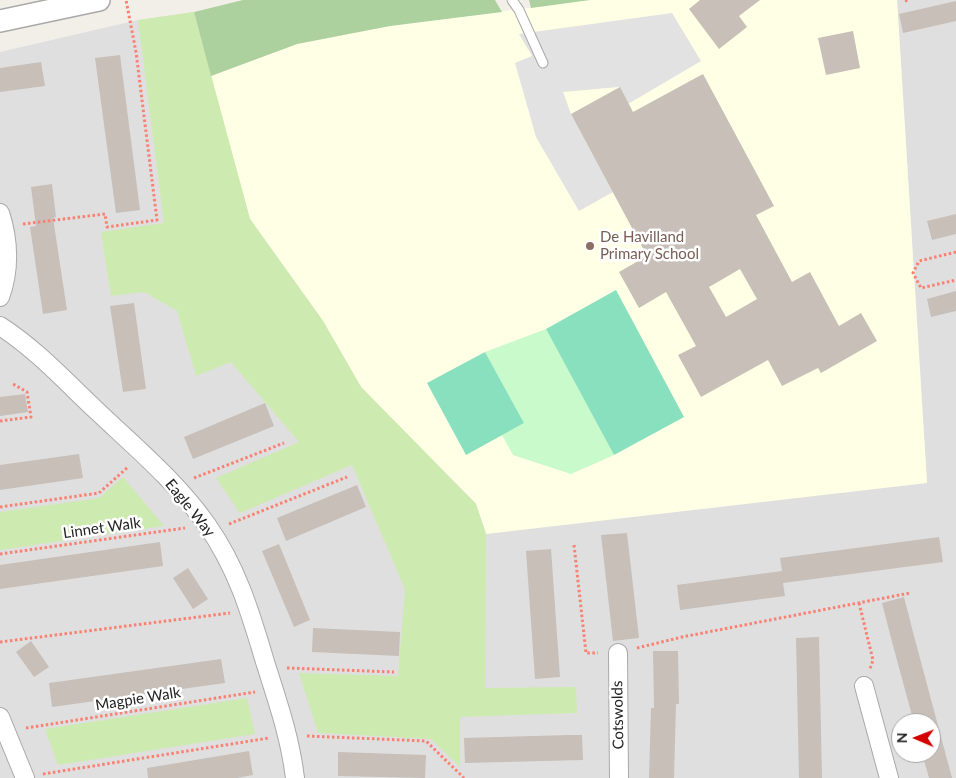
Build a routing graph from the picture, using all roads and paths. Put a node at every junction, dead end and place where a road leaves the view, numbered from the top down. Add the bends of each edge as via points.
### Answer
1 (94, 0) edge
2 (126, 0) edge
3 (512, 0) edge
4 (0, 21) edge
5 (543, 63) dead end
6 (2, 220) edge
7 (956, 252) edge
8 (956, 280) edge
9 (0, 297) edge
10 (0, 326) edge
11 (13, 384) dead end
12 (0, 421) edge
13 (284, 443) dead end
14 (142, 454) junction
15 (346, 477) dead end
16 (174, 486) junction
17 (0, 508) edge
18 (209, 528) junction
19 (574, 544) dead end
20 (0, 554) edge
21 (910, 593) dead end
22 (859, 603) junction
23 (250, 610) junction
24 (0, 642) edge
25 (618, 652) junction
26 (266, 667) junction
27 (394, 672) dead end
28 (864, 686) joint
29 (274, 689) junction
30 (3, 724) edge
31 (288, 735) junction
32 (25, 778) edge
33 (295, 778) edge
34 (464, 778) edge
35 (619, 778) edge
36 (890, 778) edge

1 - 4 street
2 - 6 path via 136,52 157,220 107,227 106,214
3 - 5 lane
6 - 9 street via 8,254 6,283
7 - 8 path via 920,261 913,273 921,288
10 - 14 street, Eagle Way via 53,370
11 - 12 path via 27,392 31,417
13 - 16 path
14 - 16 street, Eagle Way
14 - 17 path via 99,493
15 - 18 path, Linnet Walk
16 - 18 street, Eagle Way
18 - 20 path, Linnet Walk
18 - 23 street, Eagle Way via 232,568
19 - 25 path via 586,653
21 - 22 path
22 - 25 path
22 - 28 path via 873,660
23 - 24 path
23 - 26 street, Eagle Way
25 - 35 street, Cotswolds
26 - 27 path
26 - 29 street, Eagle Way
28 - 36 street
29 - 30 path, Magpie Walk
29 - 31 street, Eagle Way
30 - 32 street
31 - 32 path
31 - 33 street, Eagle Way
31 - 34 path via 426,741

